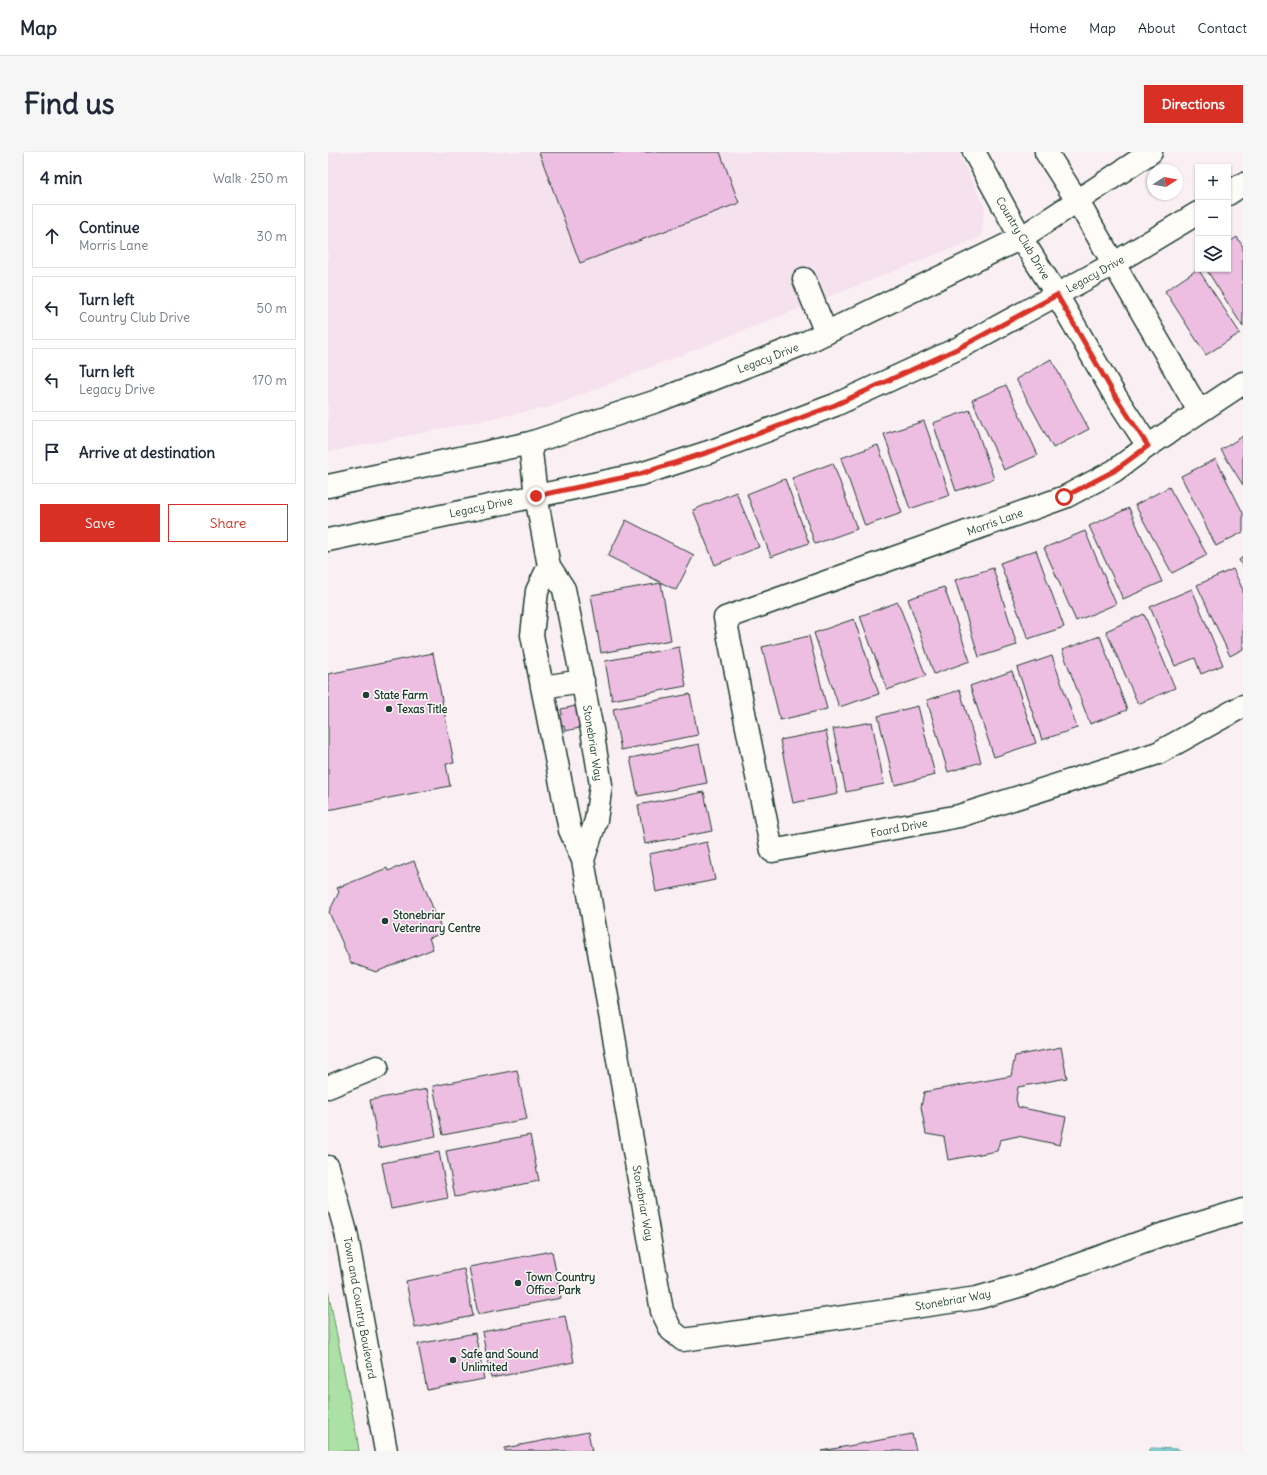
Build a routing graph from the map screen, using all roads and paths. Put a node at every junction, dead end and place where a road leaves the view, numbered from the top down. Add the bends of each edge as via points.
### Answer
1 (974, 152) edge
2 (1046, 152) edge
3 (1152, 152) edge
4 (1243, 184) edge
5 (1231, 192) edge
6 (1078, 202) junction
7 (1195, 215) edge
8 (1021, 238) junction
9 (1113, 264) junction
10 (804, 279) dead end
11 (1057, 295) junction
12 (826, 333) junction
13 (1243, 383) edge
14 (1199, 412) junction
15 (530, 443) junction
16 (1148, 446) junction
17 (328, 486) edge
18 (536, 496) junction
19 (328, 540) edge
20 (549, 566) junction
21 (725, 618) joint
22 (583, 681) junction
23 (542, 687) junction
24 (1243, 706) edge
25 (583, 860) junction
26 (377, 1067) dead end
27 (328, 1087) edge
28 (328, 1167) edge
29 (1243, 1210) edge
30 (386, 1451) edge

1 - 8 street, Country Club Drive
2 - 6 street
3 - 6 street, Legacy Drive
4 - 5 street
6 - 8 street, Legacy Drive
6 - 9 street
7 - 9 street, Legacy Drive
8 - 11 street, Country Club Drive
8 - 12 street, Legacy Drive
9 - 11 street, Legacy Drive
9 - 14 street
10 - 12 street
11 - 16 street, Country Club Drive via 1114,394
11 - 18 street, Legacy Drive via 959,348 835,405 712,451 640,474
12 - 15 street, Legacy Drive via 657,401
13 - 14 street, Morris Lane
14 - 16 street, Morris Lane
15 - 17 street, Legacy Drive
15 - 18 street, Stonebriar Way
16 - 21 street, Morris Lane via 1114,471 1064,497
18 - 19 street, Legacy Drive
18 - 20 street, Stonebriar Way
20 - 22 street, Stonebriar Way via 564,589
20 - 23 street via 537,591 532,636
21 - 24 street, Foard Drive via 772,851 959,816 1158,754
22 - 23 street
22 - 25 street, Stonebriar Way via 601,785 596,820
23 - 25 street via 570,830
25 - 29 street, Stonebriar Way via 662,1312 671,1330 683,1340 977,1298 1022,1285 1161,1235
26 - 27 street
28 - 30 street, Town and Country Boulevard via 346,1232

